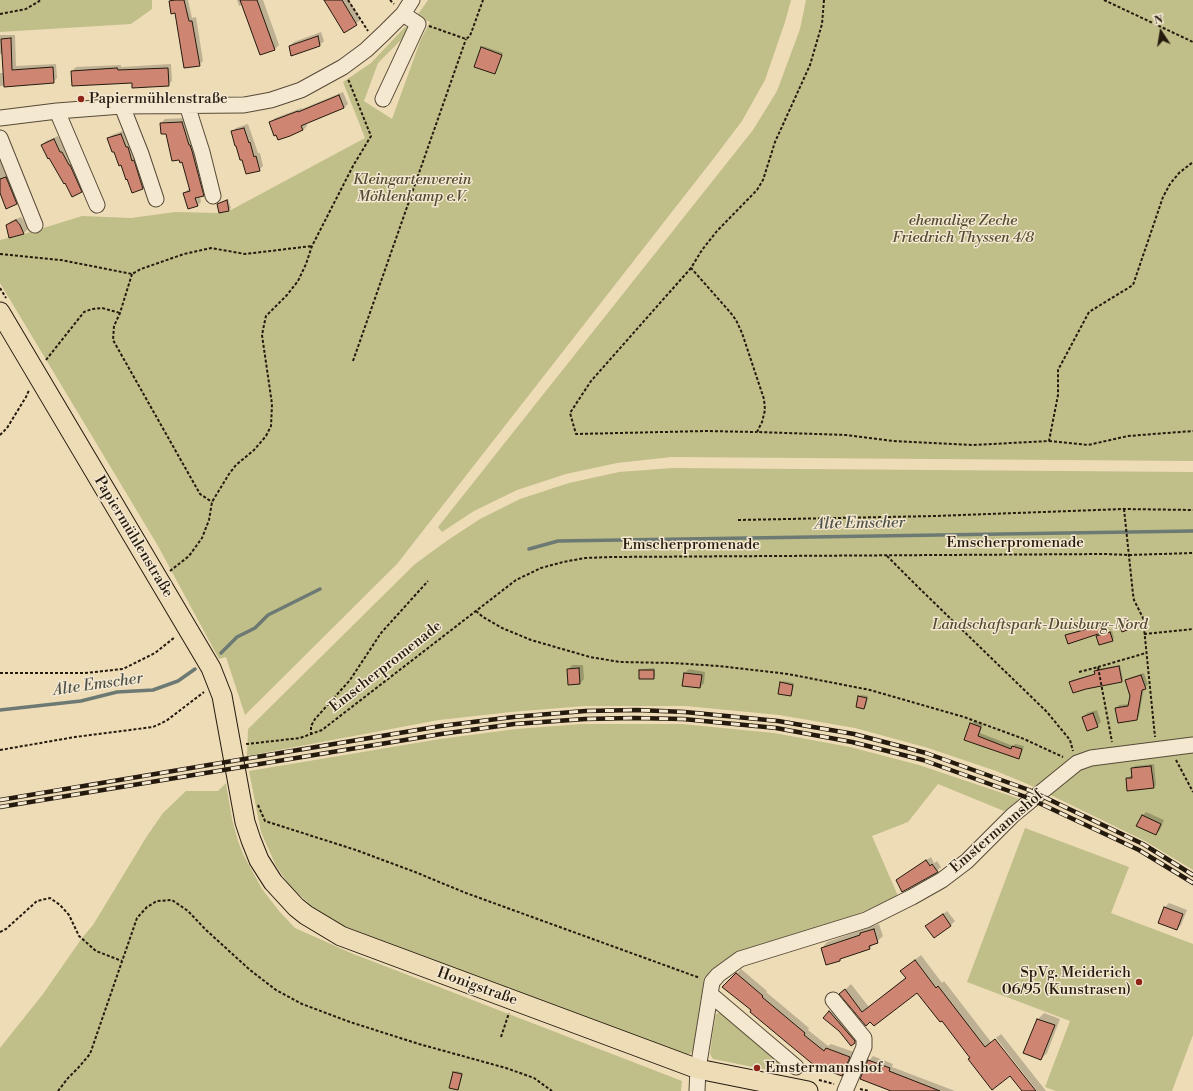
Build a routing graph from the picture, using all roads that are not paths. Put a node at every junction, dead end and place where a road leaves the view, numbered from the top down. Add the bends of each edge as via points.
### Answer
1 (412, 0) edge
2 (402, 14) junction
3 (383, 99) dead end
4 (187, 105) junction
5 (122, 106) junction
6 (57, 110) junction
7 (0, 118) edge
8 (0, 138) edge
9 (213, 196) dead end
10 (156, 199) dead end
11 (97, 205) dead end
12 (35, 225) dead end
13 (0, 312) edge
14 (1193, 745) edge
15 (237, 773) joint
16 (710, 994) junction
17 (833, 1000) dead end
18 (796, 1067) dead end
19 (698, 1069) junction
20 (696, 1091) edge
21 (808, 1091) edge
22 (845, 1091) edge

1 - 2 street
2 - 3 street via 418,24
2 - 4 street via 366,50 343,67 301,90 244,105
4 - 5 street
4 - 9 street
5 - 6 street
5 - 10 street
6 - 7 street
6 - 11 street
8 - 12 street
13 - 15 main road, Papiermühlenstraße via 212,668 222,696
14 - 16 street, Emstermannshof via 1115,754 1077,763 1013,815 967,861 942,880 866,920 740,959 712,982
15 - 19 main road, Honigstraße via 245,822 259,860 273,882 306,915 341,936
16 - 18 street
16 - 19 street, Emstermannshof
17 - 22 street via 864,1038 864,1047
19 - 20 street, Emstermannshof
19 - 21 main road, Honigstraße

